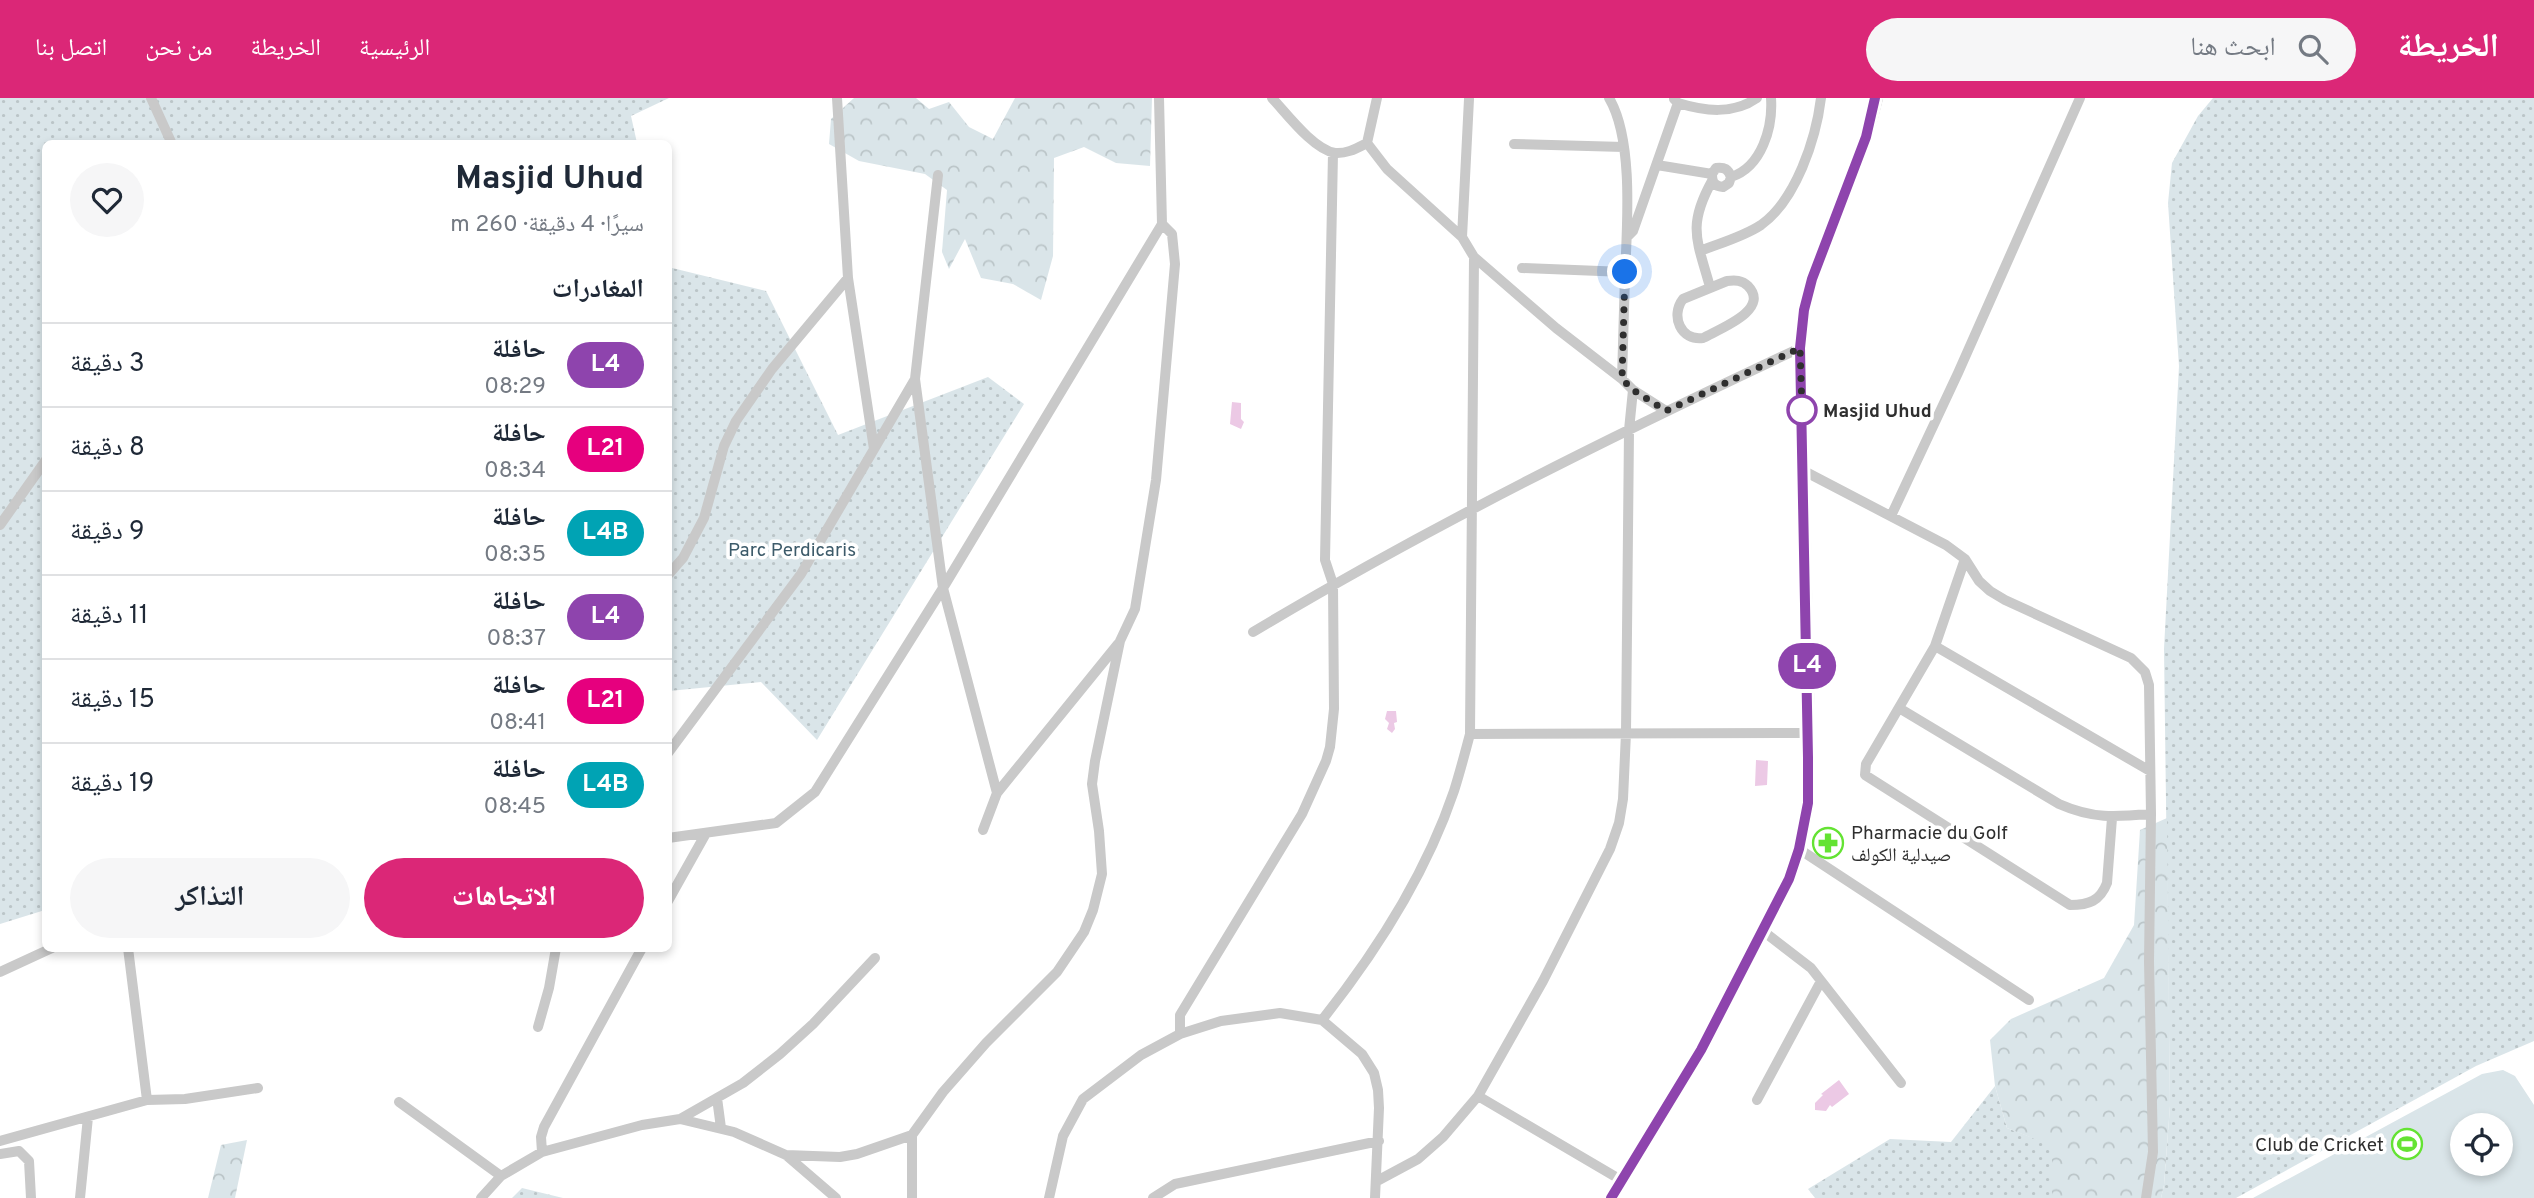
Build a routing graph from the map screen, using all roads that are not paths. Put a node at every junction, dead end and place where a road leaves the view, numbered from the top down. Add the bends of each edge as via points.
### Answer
1 (151, 98) edge
2 (837, 98) edge
3 (1159, 98) edge
4 (1272, 98) edge
5 (1377, 98) edge
6 (1609, 98) edge
7 (1757, 98) edge
8 (1770, 98) edge
9 (1821, 98) edge
10 (1875, 98) edge
11 (2073, 98) edge
12 (2080, 98) edge
13 (1469, 99) edge
14 (1676, 101) edge
15 (2072, 116) junction
16 (170, 140) edge
17 (1367, 143) junction
18 (1514, 144) dead end
19 (1624, 147) junction
20 (1333, 152) junction
21 (1657, 165) junction
22 (938, 175) dead end
23 (1712, 177) junction
24 (1162, 224) junction
25 (1462, 237) junction
26 (1627, 237) junction
27 (1700, 251) junction
28 (1474, 257) junction
29 (1522, 268) dead end
30 (1625, 272) junction
31 (848, 278) junction
32 (1710, 287) junction
33 (1800, 348) junction
34 (915, 379) junction
35 (1622, 379) junction
36 (1633, 390) junction
37 (1666, 411) junction
38 (1629, 430) junction
39 (874, 449) junction
40 (42, 466) edge
41 (1804, 471) junction
42 (1471, 510) junction
43 (1891, 516) junction
44 (0, 525) edge
45 (1965, 559) junction
46 (672, 570) edge
47 (1333, 584) junction
48 (943, 588) junction
49 (1253, 632) dead end
50 (1120, 641) junction
51 (1936, 646) junction
52 (1899, 708) junction
53 (1626, 733) junction
54 (1808, 733) junction
55 (1470, 734) junction
56 (673, 741) edge
57 (2150, 771) junction
58 (997, 793) junction
59 (2151, 814) junction
60 (2112, 818) junction
61 (983, 830) dead end
62 (705, 835) junction
63 (672, 838) edge
64 (1799, 849) junction
65 (672, 894) edge
66 (1763, 931) junction
67 (43, 952) edge
68 (128, 952) edge
69 (555, 952) edge
70 (640, 952) edge
71 (875, 958) dead end
72 (0, 972) edge
73 (1821, 981) junction
74 (2029, 1000) dead end
75 (1322, 1020) junction
76 (538, 1027) dead end
77 (1180, 1034) junction
78 (1901, 1083) dead end
79 (258, 1088) dead end
80 (1478, 1096) junction
81 (717, 1098) junction
82 (146, 1100) junction
83 (1756, 1100) dead end
84 (399, 1102) dead end
85 (88, 1116) junction
86 (680, 1118) junction
87 (720, 1128) junction
88 (912, 1135) junction
89 (0, 1141) edge
90 (1379, 1141) junction
91 (542, 1152) junction
92 (0, 1154) edge
93 (786, 1155) junction
94 (501, 1176) junction
95 (1621, 1180) junction
96 (1377, 1181) junction
97 (1166, 1189) junction
98 (823, 1194) edge
99 (31, 1198) edge
100 (80, 1198) edge
101 (481, 1198) edge
102 (836, 1198) edge
103 (912, 1198) edge
104 (1049, 1198) edge
105 (1153, 1198) edge
106 (1175, 1198) edge
107 (1375, 1198) edge
108 (1611, 1198) edge
109 (2146, 1198) edge

1 - 16 street
2 - 31 street
3 - 24 street
4 - 20 street via 1314,141
5 - 17 street
6 - 19 street
7 - 14 street via 1732,109 1696,108
8 - 23 street via 1770,120 1759,152 1743,173 1731,177 1723,187 1716,186
9 - 27 street via 1807,155 1778,209 1761,225
10 - 33 main road via 1866,137 1812,279
11 - 15 street
12 - 15 street
13 - 25 street
14 - 21 street
15 - 43 street
17 - 20 street via 1351,151
17 - 25 street via 1387,169
18 - 19 street
19 - 26 street
20 - 47 street via 1325,560
21 - 23 street
21 - 26 street
22 - 34 street
23 - 27 street via 1697,211
24 - 48 street
24 - 50 street via 1172,234 1175,264 1156,480 1135,609
25 - 28 street
26 - 30 street
27 - 32 street
28 - 35 street
28 - 42 street
29 - 30 street
30 - 35 street
31 - 39 street
31 - 46 street via 772,369 736,421 704,518
32 - 32 street via 1682,299 1676,310 1680,328 1691,337 1703,338 1741,318 1751,307 1753,293 1740,281
33 - 37 street
33 - 41 main road
34 - 39 street
34 - 48 street
35 - 36 street
36 - 37 street
36 - 38 street
37 - 38 street
38 - 42 street
38 - 53 street
39 - 56 street via 801,574
40 - 44 street
41 - 43 street
41 - 54 main road
42 - 47 street
42 - 55 street
43 - 45 street
45 - 51 street
45 - 57 street via 1979,581 2005,600 2112,648 2145,672
47 - 49 street
47 - 77 street via 1334,709 1326,761 1303,814 1180,1016
48 - 58 street
48 - 62 street via 815,792 776,822
50 - 58 street
50 - 88 street via 1092,784 1102,874 1088,921 1057,972 986,1043
51 - 52 street
51 - 57 street
52 - 60 street via 2059,804 2083,814
52 - 60 street via 1866,764 1865,775 2070,905 2090,904 2104,892
53 - 54 street
53 - 55 street
53 - 80 street via 1623,799 1610,849
54 - 64 main road via 1808,803
55 - 75 street via 1454,791 1411,886 1361,971
57 - 59 street
58 - 61 street
59 - 60 street
59 - 109 street via 2153,1152
62 - 63 street
62 - 65 street
64 - 66 main road
64 - 74 street
66 - 73 street
66 - 95 main road via 1701,1050
67 - 72 street
68 - 82 street
69 - 76 street
70 - 91 street via 544,1127
71 - 81 street via 780,1054
73 - 78 street
73 - 83 street
75 - 77 street via 1279,1013 1222,1021
75 - 90 street via 1362,1054 1374,1073
77 - 104 street via 1141,1055 1083,1099 1063,1136
79 - 82 street
80 - 95 street
80 - 96 street via 1418,1159
81 - 86 street
81 - 87 street
82 - 85 street
84 - 94 street
85 - 89 street
85 - 100 street
86 - 87 street
86 - 91 street
87 - 93 street
88 - 93 street via 840,1157
88 - 103 street
90 - 96 street
90 - 97 street
91 - 94 street
92 - 99 street via 19,1151 29,1161
93 - 98 street
94 - 101 street
95 - 108 main road
96 - 107 street
97 - 105 street
97 - 106 street
98 - 102 street

